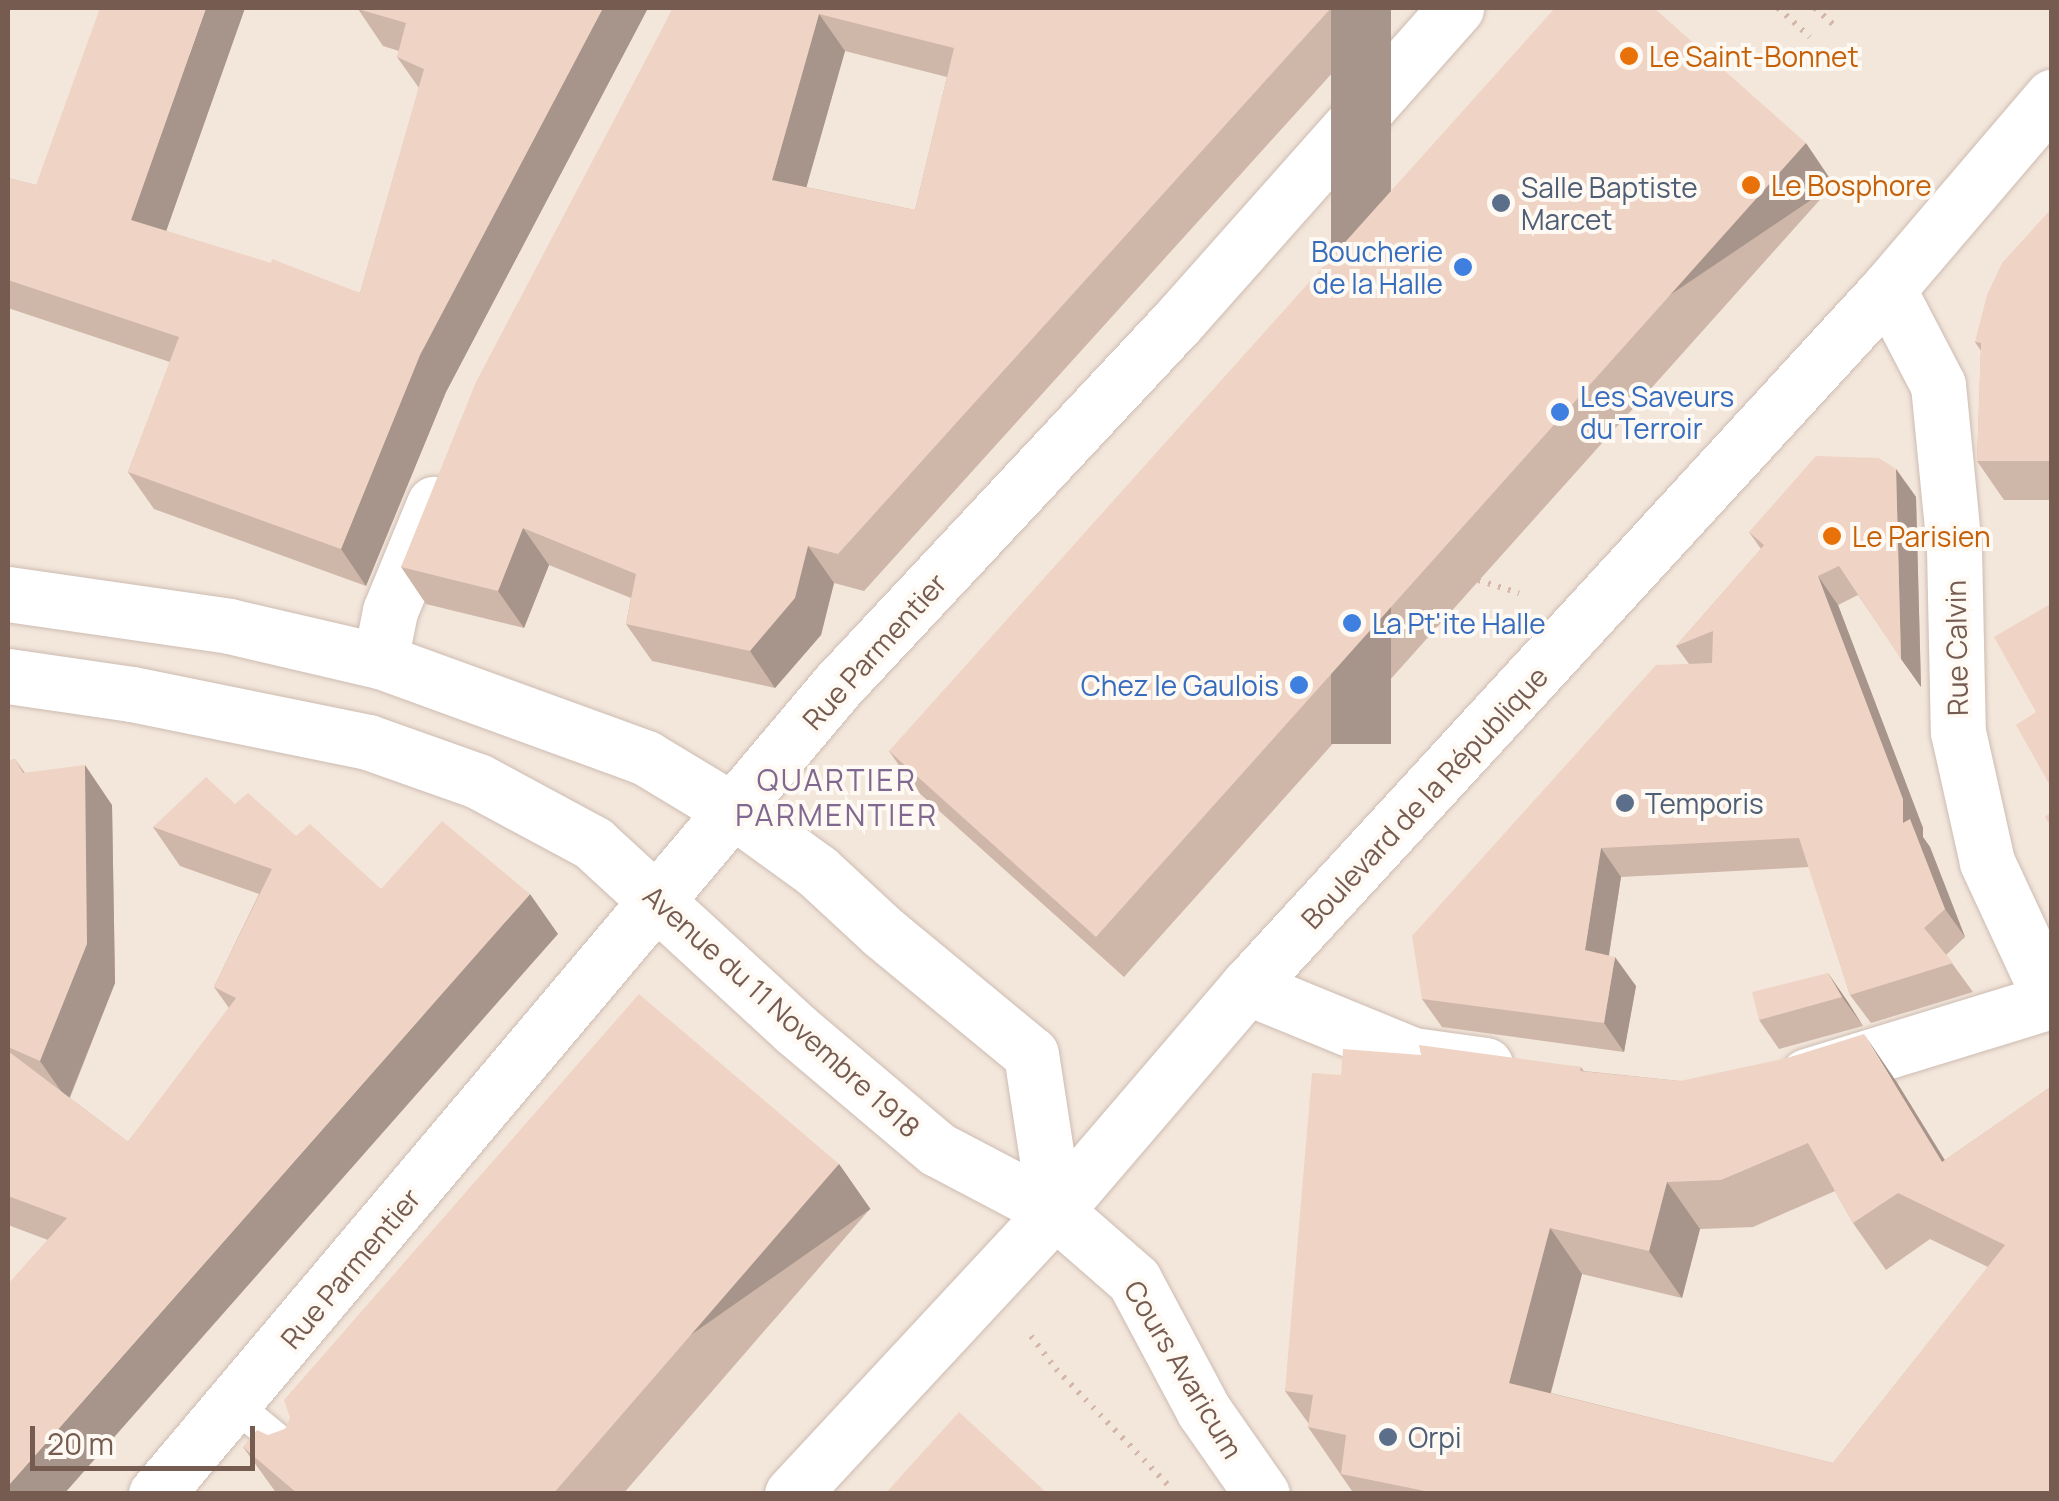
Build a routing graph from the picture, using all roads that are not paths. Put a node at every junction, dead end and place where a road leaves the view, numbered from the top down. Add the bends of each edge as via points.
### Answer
1 (1456, 8) edge
2 (2052, 97) edge
3 (1888, 289) junction
4 (453, 458) edge
5 (8, 594) edge
6 (380, 661) junction
7 (8, 676) edge
8 (734, 811) junction
9 (657, 901) junction
10 (1247, 987) junction
11 (2051, 1002) edge
12 (1526, 1070) edge
13 (1754, 1087) edge
14 (1054, 1210) junction
15 (235, 1406) junction
16 (302, 1460) edge
17 (156, 1494) edge
18 (792, 1494) edge
19 (1262, 1494) edge

1 - 8 main road, Rue Parmentier via 1180,319 838,686
2 - 3 main road, Boulevard de la République
3 - 10 main road, Boulevard de la République
3 - 11 main road, Rue Calvin via 1938,385 1954,548 1958,732 1987,862
4 - 6 main road via 390,611
5 - 6 main road via 230,626
6 - 8 main road via 646,758
7 - 9 main road, Avenue du 11 Novembre 1918 via 368,742 478,781 592,843
8 - 9 main road, Rue Parmentier
8 - 14 main road via 817,871 1031,1054
9 - 14 main road, Avenue du 11 Novembre 1918 via 937,1149
9 - 15 main road, Rue Parmentier
10 - 12 main road via 1413,1056
10 - 14 main road, Boulevard de la République
11 - 13 main road
14 - 18 main road, Boulevard de la République
14 - 19 main road, Cours Avaricum via 1134,1280 1204,1411
15 - 16 lane
15 - 17 main road, Rue Parmentier

